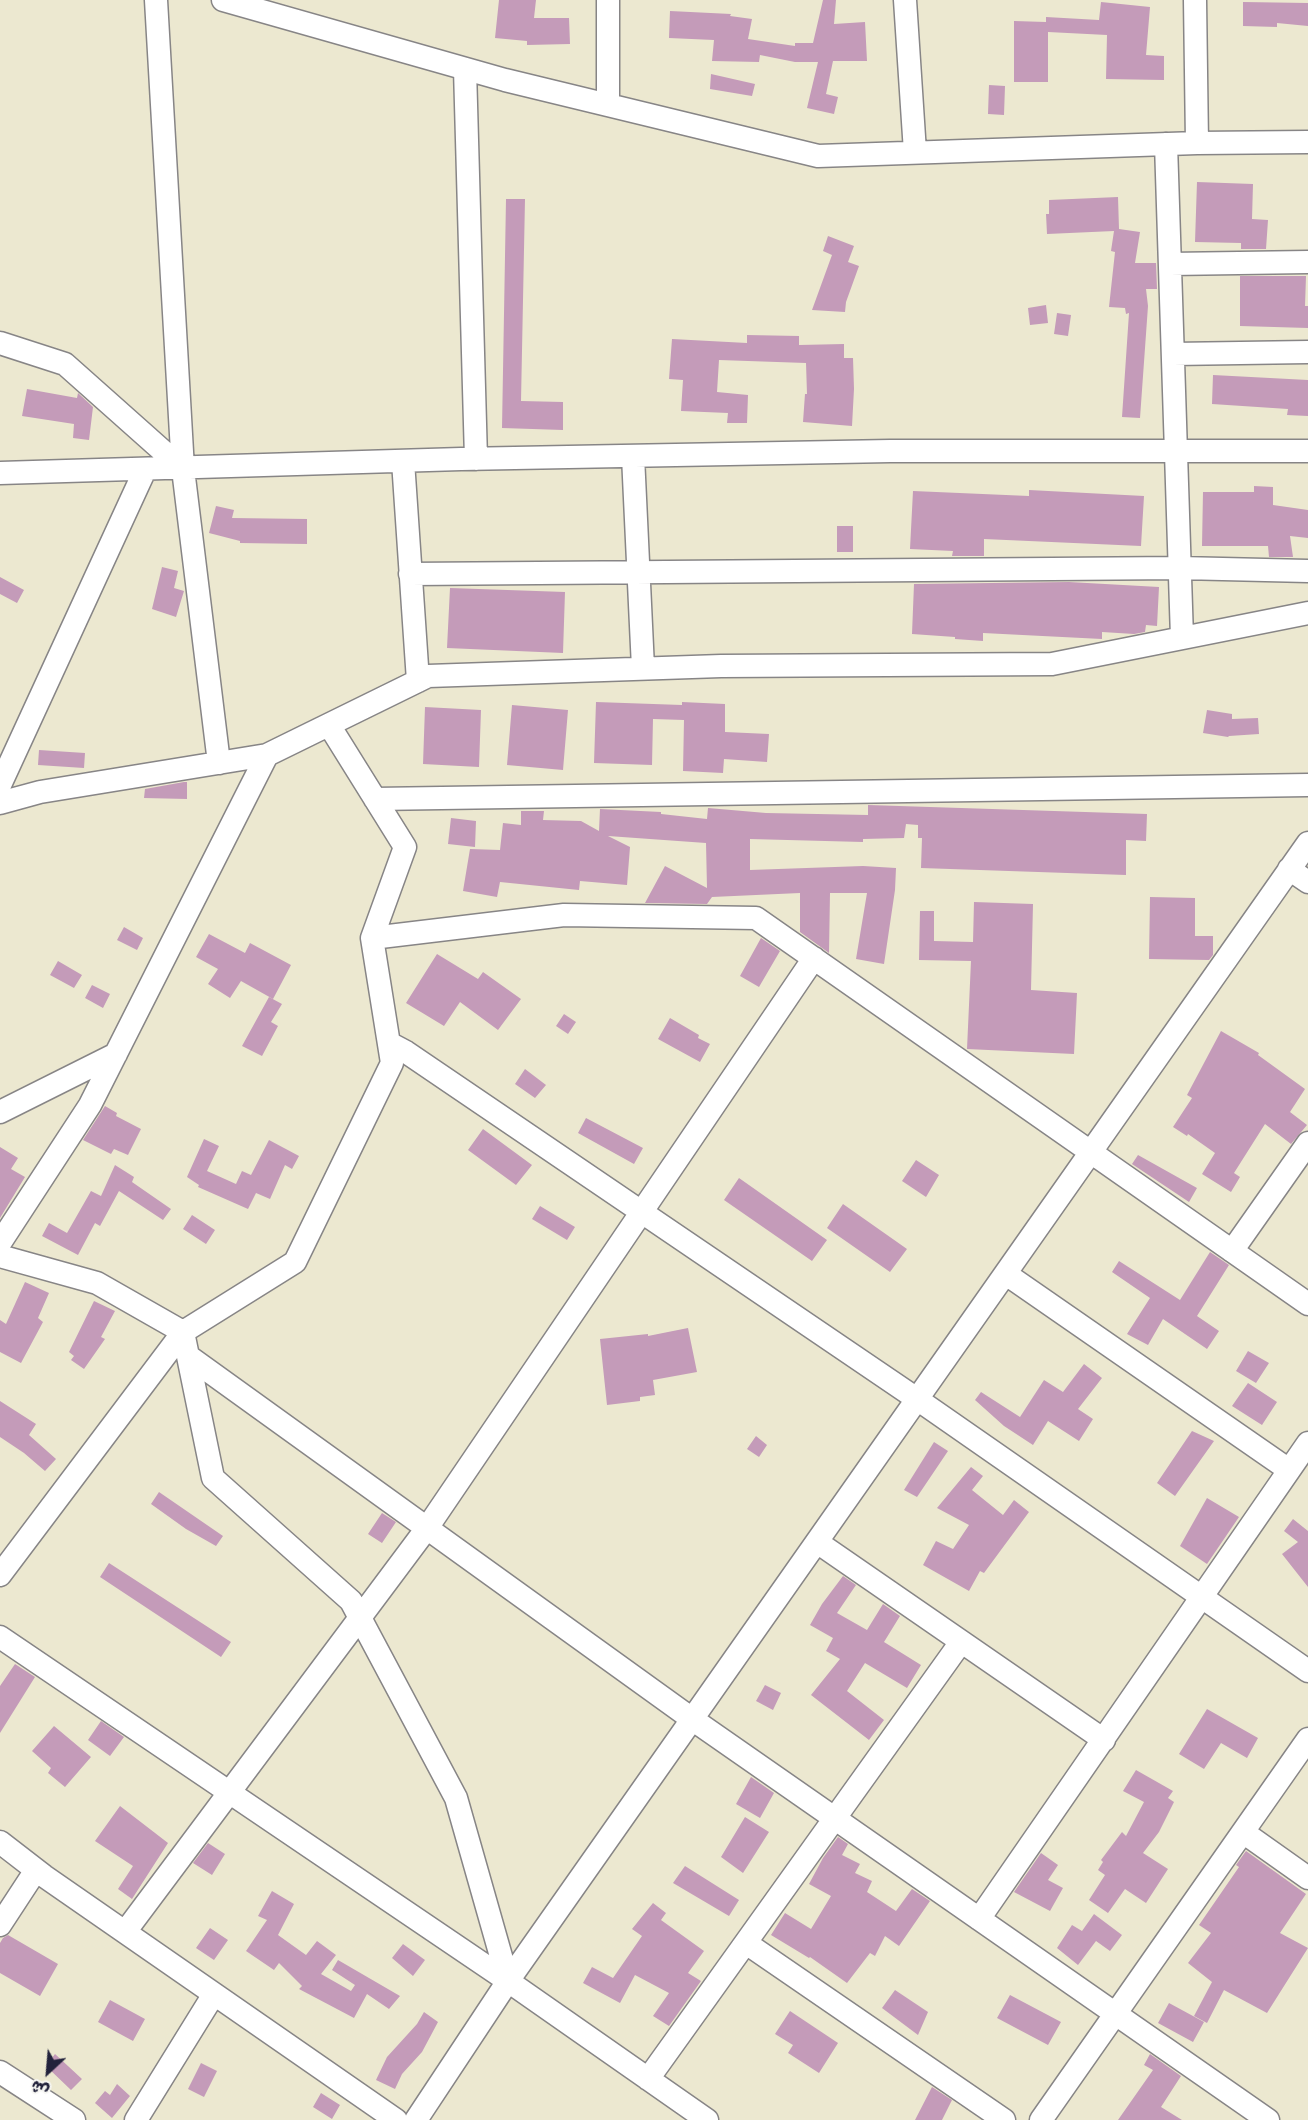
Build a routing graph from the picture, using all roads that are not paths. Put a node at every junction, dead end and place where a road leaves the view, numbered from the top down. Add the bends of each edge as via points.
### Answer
1 (156, 0) edge
2 (223, 0) edge
3 (608, 0) edge
4 (905, 0) edge
5 (1195, 0) edge
6 (465, 69) junction
7 (608, 105) junction
8 (1308, 142) edge
9 (1197, 143) junction
10 (1166, 144) junction
11 (915, 152) junction
12 (1308, 262) edge
13 (1170, 264) junction
14 (0, 343) edge
15 (1308, 352) edge
16 (1173, 354) junction
17 (1176, 451) junction
18 (1308, 451) edge
19 (633, 456) junction
20 (476, 459) junction
21 (403, 461) junction
22 (183, 469) junction
23 (145, 470) junction
24 (0, 473) edge
25 (1180, 568) junction
26 (1308, 571) edge
27 (638, 572) junction
28 (411, 573) junction
29 (1308, 613) edge
30 (1182, 638) junction
31 (643, 668) junction
32 (418, 681) junction
33 (329, 725) junction
34 (267, 755) junction
35 (219, 763) junction
36 (0, 785) edge
37 (1308, 785) edge
38 (375, 799) junction
39 (0, 803) edge
40 (1308, 843) edge
41 (1290, 869) junction
42 (1308, 882) edge
43 (372, 938) junction
44 (814, 958) junction
45 (389, 1043) junction
46 (116, 1054) junction
47 (0, 1112) edge
48 (1308, 1143) edge
49 (1091, 1152) junction
50 (642, 1212) junction
51 (0, 1243) edge
52 (1232, 1251) junction
53 (0, 1256) edge
54 (1006, 1274) junction
55 (1308, 1304) edge
56 (183, 1332) junction
57 (188, 1356) junction
58 (917, 1399) junction
59 (1308, 1443) edge
60 (1290, 1470) junction
61 (427, 1528) junction
62 (817, 1542) junction
63 (0, 1575) edge
64 (1203, 1598) junction
65 (360, 1618) junction
66 (0, 1637) edge
67 (961, 1642) junction
68 (1308, 1671) edge
69 (692, 1719) junction
70 (1308, 1739) edge
71 (1104, 1740) junction
72 (229, 1792) junction
73 (835, 1819) junction
74 (1243, 1832) junction
75 (0, 1842) edge
76 (36, 1870) junction
77 (1308, 1878) edge
78 (979, 1919) junction
79 (0, 1925) edge
80 (125, 1932) junction
81 (746, 1943) junction
82 (508, 1982) junction
83 (214, 1994) junction
84 (1115, 2014) junction
85 (0, 2072) edge
86 (648, 2079) junction
87 (74, 2120) edge
88 (136, 2120) edge
89 (396, 2120) edge
90 (416, 2120) edge
91 (707, 2120) edge
92 (1004, 2120) edge
93 (1041, 2120) edge
94 (1268, 2120) edge

1 - 22 street
2 - 6 street
3 - 7 street
4 - 11 street
5 - 9 street
6 - 7 street
6 - 20 street
7 - 11 street via 818,156
8 - 9 street
9 - 10 street
10 - 11 street
10 - 13 street
12 - 13 street
13 - 16 street
14 - 22 street via 64,364
15 - 16 street
16 - 17 street
17 - 18 street
17 - 19 street
17 - 25 street
19 - 20 street
19 - 27 street
20 - 21 street
21 - 22 street
21 - 28 street
22 - 23 street
22 - 35 street
23 - 24 street
23 - 36 street
25 - 26 street
25 - 27 street
25 - 30 street
27 - 28 street
27 - 31 street
28 - 32 street
29 - 30 street
30 - 31 street via 1052,664
31 - 32 street via 428,676
32 - 33 street
33 - 34 street
33 - 38 street
34 - 35 street
34 - 46 street
35 - 39 street via 40,792
37 - 38 street
38 - 43 street via 405,848
40 - 41 street
41 - 42 street
41 - 49 street
43 - 44 street via 564,915 756,918
43 - 45 street
44 - 49 street
44 - 50 street
45 - 50 street
45 - 56 street via 393,1063 295,1262
46 - 47 street
46 - 51 street via 90,1105
48 - 52 street
49 - 52 street
49 - 54 street
50 - 58 street
50 - 61 street
52 - 55 street
53 - 56 street via 97,1283
54 - 58 street
54 - 60 street
56 - 57 street
56 - 63 street
57 - 61 street
57 - 65 street via 213,1478 351,1601
58 - 62 street
58 - 64 street
59 - 60 street
60 - 64 street
61 - 65 street
61 - 69 street
62 - 67 street
62 - 69 street
64 - 68 street
64 - 71 street
65 - 72 street
65 - 82 street via 456,1798
66 - 72 street
67 - 71 street
67 - 73 street
69 - 73 street
69 - 82 street
70 - 74 street
71 - 78 street
72 - 80 street
72 - 82 street
73 - 78 street
73 - 81 street
74 - 77 street
74 - 84 street
75 - 76 street
76 - 79 street
76 - 80 street
78 - 84 street
80 - 83 street
81 - 86 street
81 - 92 street
82 - 86 street
82 - 90 street
83 - 88 street
83 - 89 street
84 - 93 street
84 - 94 street
85 - 87 street
86 - 91 street

